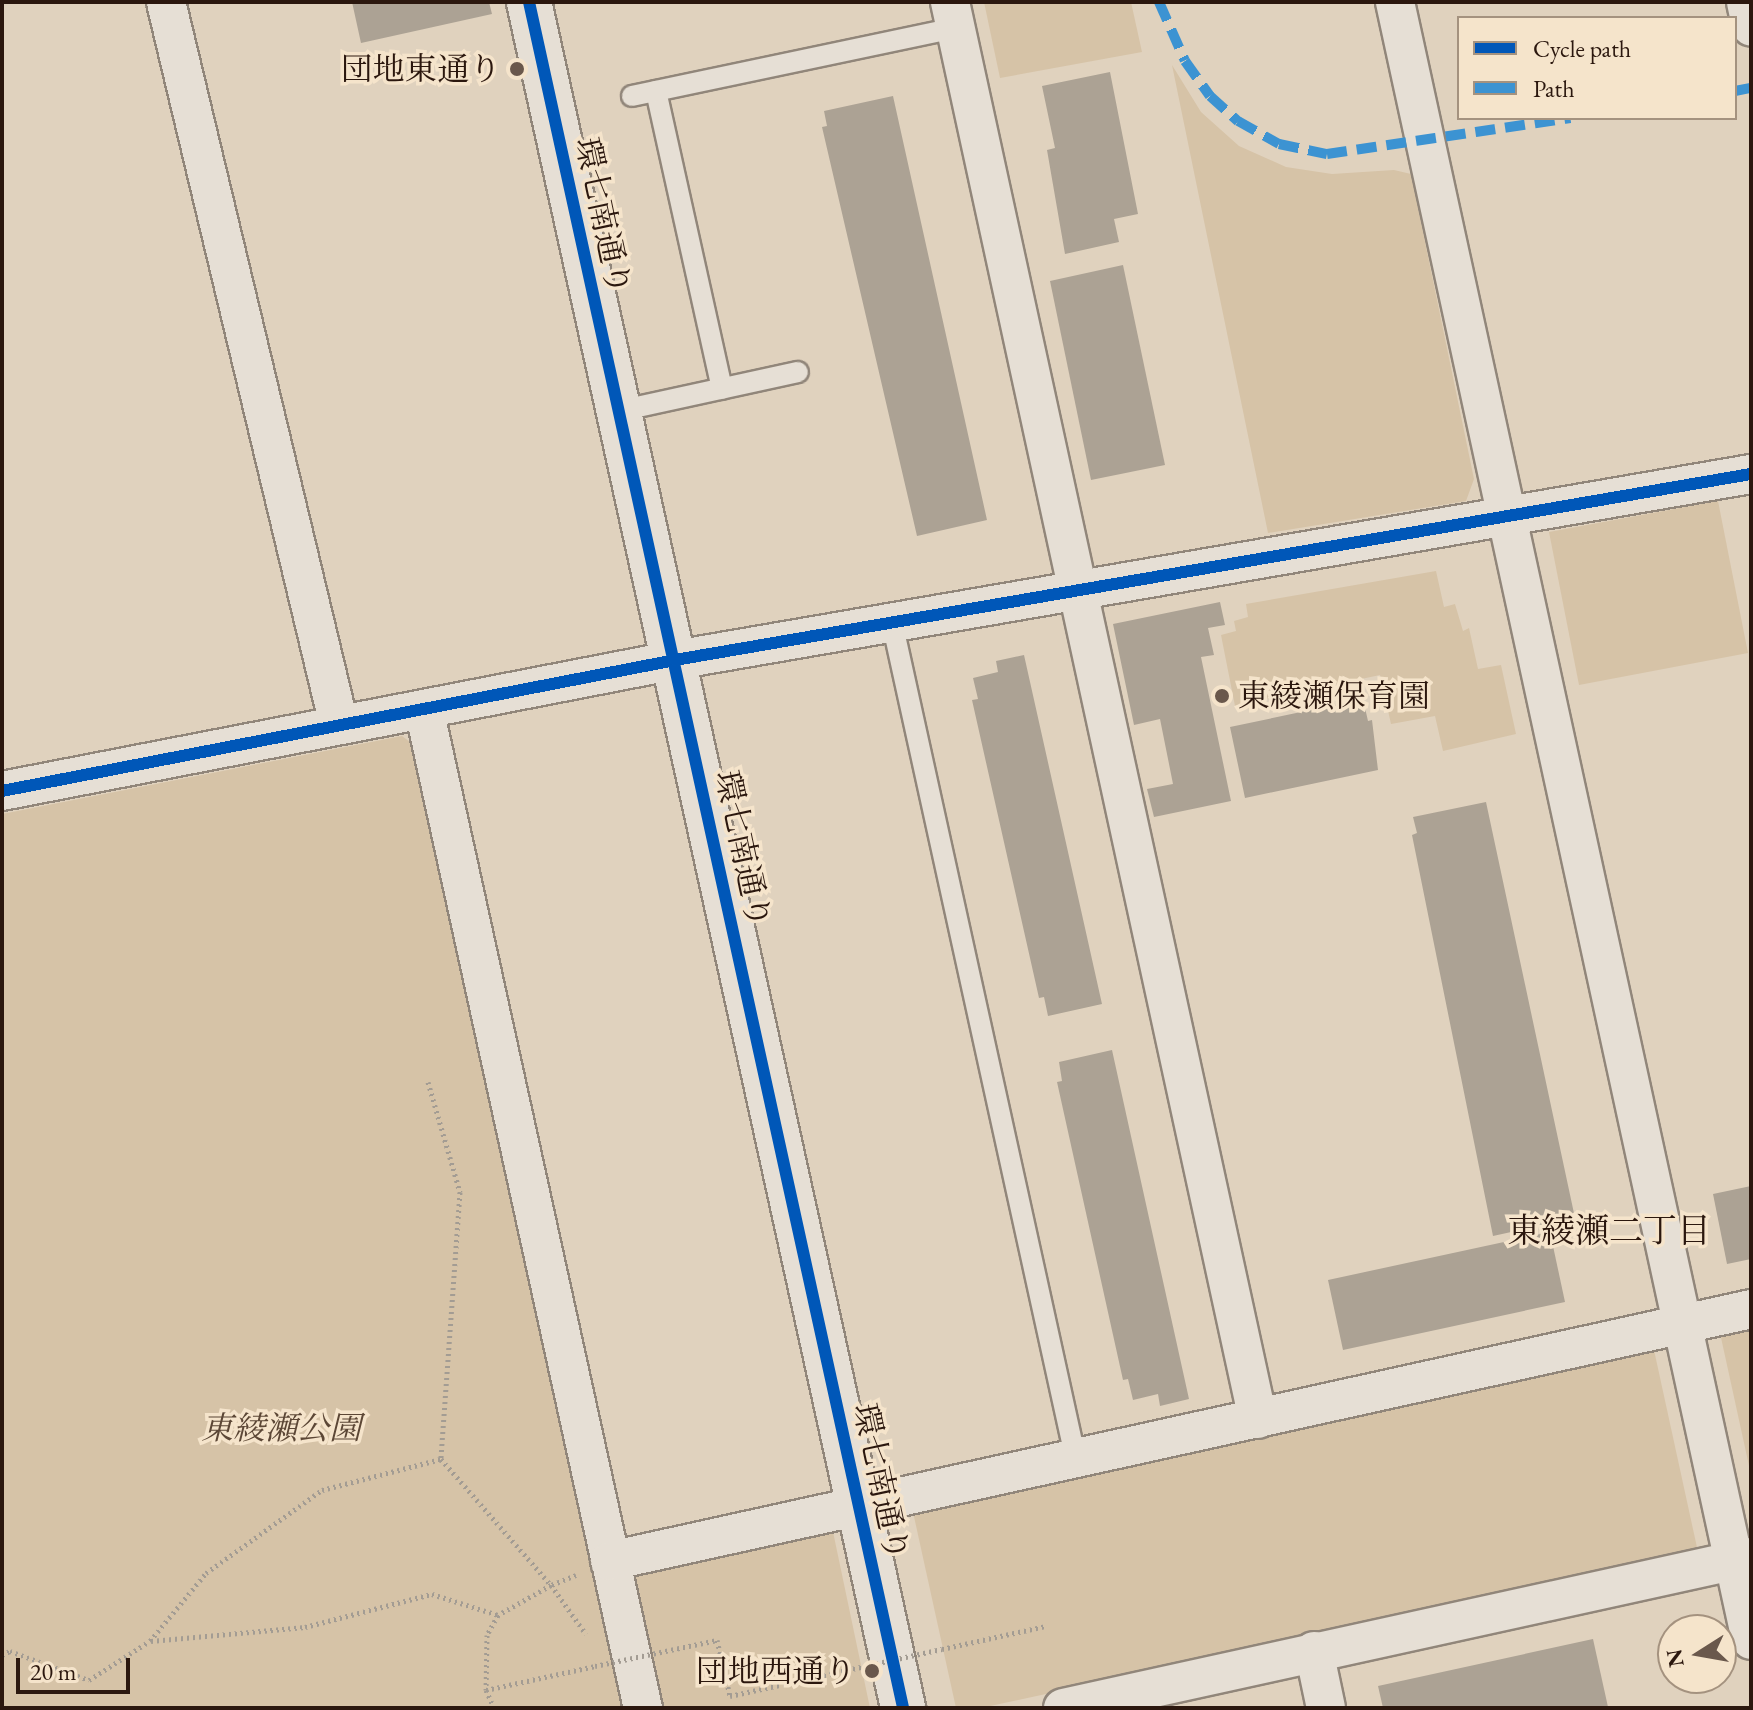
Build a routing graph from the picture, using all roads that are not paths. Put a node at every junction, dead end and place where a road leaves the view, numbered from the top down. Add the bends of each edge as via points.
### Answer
1 (166, 2) edge
2 (529, 2) edge
3 (1395, 2) edge
4 (1746, 2) edge
5 (953, 15) edge
6 (1751, 26) edge
7 (656, 91) junction
8 (632, 96) dead end
9 (798, 372) dead end
10 (722, 389) junction
11 (619, 411) junction
12 (1751, 474) edge
13 (1510, 514) junction
14 (1078, 589) junction
15 (892, 622) junction
16 (675, 660) junction
17 (424, 709) junction
18 (339, 725) junction
19 (2, 791) edge
20 (1751, 1309) edge
21 (1685, 1323) junction
22 (1258, 1419) junction
23 (1076, 1460) junction
24 (860, 1508) junction
25 (1742, 1559) edge
26 (610, 1561) junction
27 (1751, 1640) edge
28 (1314, 1651) junction
29 (643, 1708) edge
30 (903, 1708) edge
31 (1063, 1708) edge
32 (1326, 1708) edge

1 - 18 street
2 - 11 street, 環七南通り
3 - 13 street
4 - 6 street
5 - 7 lane
5 - 14 street
7 - 8 lane
7 - 10 lane
9 - 10 lane
10 - 11 lane
11 - 16 street, 環七南通り
12 - 13 street
13 - 14 street
13 - 21 street
14 - 15 street
14 - 22 street
15 - 16 street
15 - 23 lane
16 - 17 street
16 - 24 street, 環七南通り
17 - 18 street
17 - 26 street
18 - 19 street
20 - 21 street
21 - 22 street
21 - 25 street
22 - 23 street
23 - 24 street
24 - 26 street
24 - 30 street, 環七南通り
25 - 27 street
25 - 28 street
26 - 29 street
28 - 31 street
28 - 32 street

